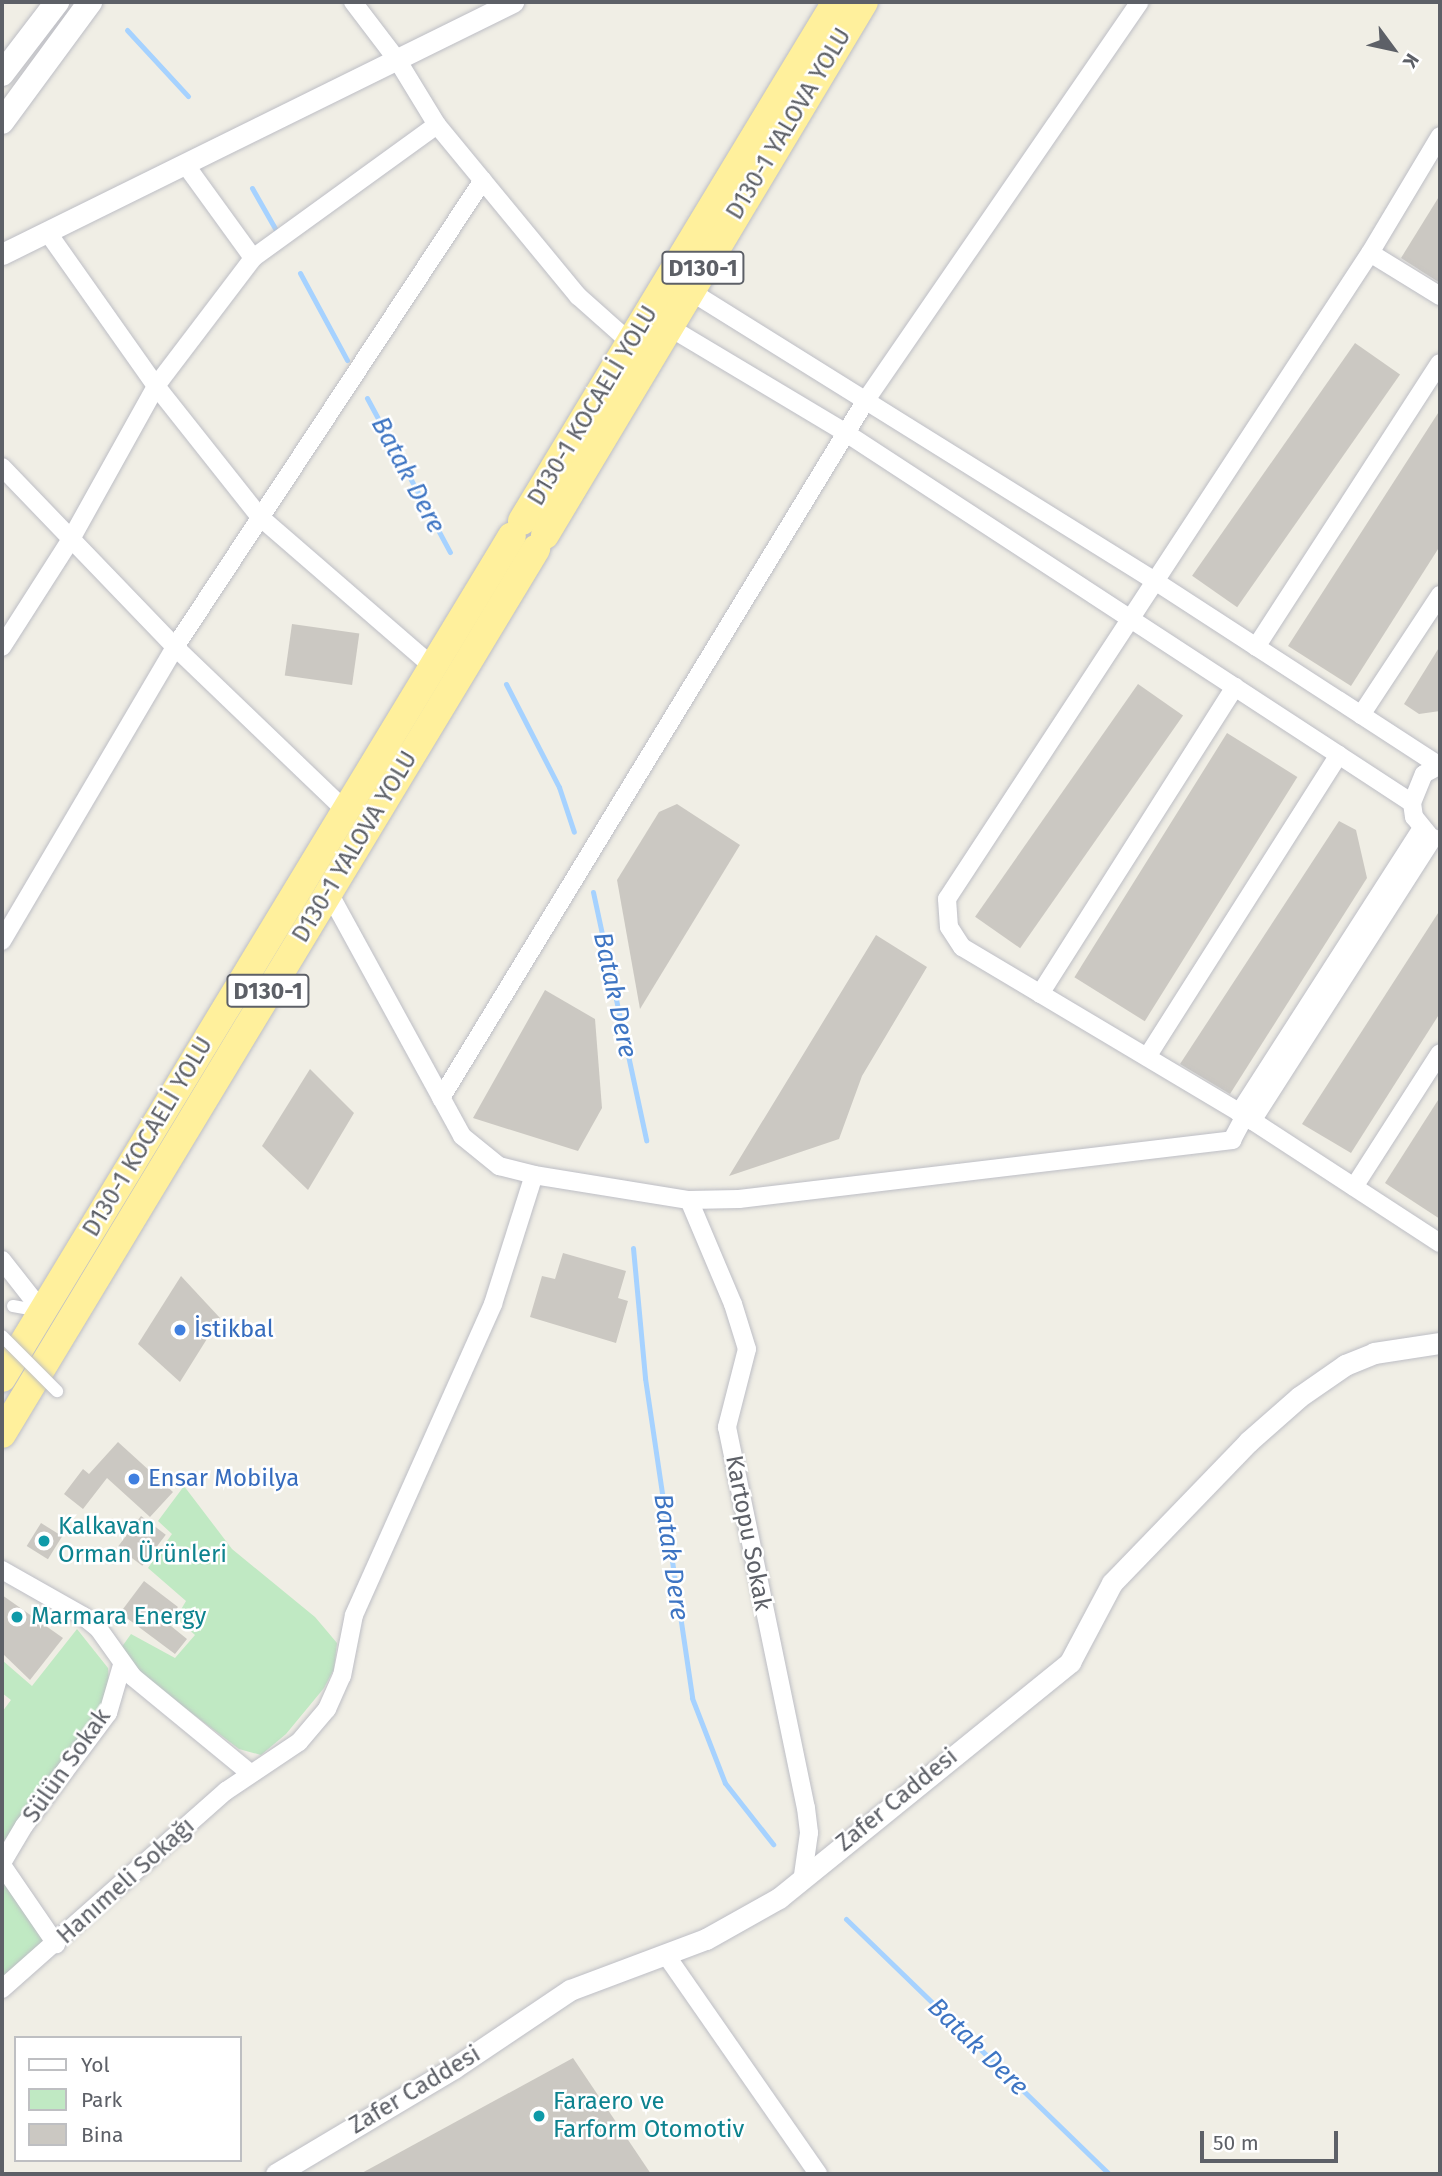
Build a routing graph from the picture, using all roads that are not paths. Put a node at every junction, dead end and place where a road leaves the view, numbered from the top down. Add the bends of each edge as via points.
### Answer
1 (57, 2) edge
2 (89, 2) edge
3 (353, 2) edge
4 (513, 2) edge
5 (836, 2) edge
6 (864, 2) edge
7 (1140, 2) edge
8 (398, 61) junction
9 (2, 74) edge
10 (2, 122) edge
11 (437, 125) junction
12 (1440, 136) edge
13 (185, 164) junction
14 (483, 180) junction
15 (48, 233) junction
16 (1370, 253) junction
17 (2, 254) edge
18 (253, 258) junction
19 (690, 291) junction
20 (1440, 296) edge
21 (669, 327) junction
22 (631, 344) junction
23 (1440, 363) edge
24 (156, 386) junction
25 (866, 400) junction
26 (845, 433) junction
27 (2, 467) edge
28 (260, 517) junction
29 (529, 536) junction
30 (71, 539) junction
31 (1158, 583) junction
32 (1440, 595) edge
33 (1133, 620) junction
34 (2, 647) edge
35 (175, 647) junction
36 (1256, 647) junction
37 (432, 666) junction
38 (1235, 687) junction
39 (1361, 715) junction
40 (1339, 755) junction
41 (1439, 765) edge
42 (1412, 803) junction
43 (344, 809) junction
44 (1431, 836) edge
45 (328, 891) junction
46 (2, 941) edge
47 (1040, 994) junction
48 (1440, 1053) edge
49 (1147, 1058) junction
50 (441, 1098) junction
51 (1246, 1117) junction
52 (534, 1175) junction
53 (1354, 1187) junction
54 (689, 1200) junction
55 (1440, 1243) edge
56 (2, 1259) edge
57 (13, 1306) dead end
58 (42, 1311) junction
59 (2, 1336) edge
60 (1440, 1343) edge
61 (2, 1378) edge
62 (57, 1391) dead end
63 (17, 1422) edge
64 (2, 1570) edge
65 (122, 1665) junction
66 (250, 1773) junction
67 (2, 1864) edge
68 (803, 1875) junction
69 (56, 1944) junction
70 (666, 1955) junction
71 (2, 1989) edge
72 (276, 2174) edge
73 (818, 2174) edge

1 - 9 main road
2 - 10 main road
3 - 8 street
4 - 8 street
5 - 22 highway, D130-1 KOCAELİ YOLU / D130-1
6 - 19 highway, D130-1 YALOVA YOLU / D130-1
7 - 25 street
8 - 11 street
8 - 13 street
11 - 14 street
11 - 18 street
12 - 16 street
13 - 15 street
13 - 18 street
14 - 22 street via 578,296
14 - 28 street
15 - 17 street
15 - 24 street
16 - 20 street
16 - 31 street
18 - 24 street
19 - 21 highway, D130-1 YALOVA YOLU / D130-1
19 - 25 street
21 - 26 street
21 - 29 highway, D130-1 YALOVA YOLU / D130-1
22 - 29 highway, D130-1 KOCAELİ YOLU / D130-1
23 - 36 street
24 - 28 street
24 - 30 street
25 - 26 street
25 - 31 street
26 - 33 street
26 - 50 street
27 - 30 street
28 - 35 street
28 - 37 street
29 - 37 highway, D130-1 KOCAELİ YOLU / D130-1
29 - 45 highway, D130-1 YALOVA YOLU / D130-1
30 - 34 street
30 - 35 street
31 - 33 street
31 - 36 street
32 - 39 street
33 - 38 street
33 - 47 street via 947,899 949,927 962,947
35 - 43 street
35 - 46 street
36 - 39 street
37 - 43 highway, D130-1 KOCAELİ YOLU / D130-1
38 - 40 street
38 - 47 street
39 - 41 street
40 - 42 street
40 - 49 street
41 - 42 street via 1424,774
42 - 44 street
43 - 58 highway, D130-1 KOCAELİ YOLU / D130-1
44 - 51 street
45 - 50 street
45 - 63 highway, D130-1 YALOVA YOLU / D130-1
47 - 49 street
48 - 53 street
49 - 51 street
50 - 52 street via 462,1136 499,1166
51 - 53 street
51 - 54 street via 1232,1140 739,1199
52 - 54 street
52 - 66 street, Hanımeli Sokağı via 493,1304 354,1615 335,1693 314,1728
53 - 55 street
54 - 68 street, Kartopu Sokak via 747,1349 727,1427 806,1808 809,1833
56 - 58 street
57 - 58 street
58 - 61 highway, D130-1 KOCAELİ YOLU / D130-1
59 - 62 street, bridge
60 - 68 street, Zafer Caddesi via 1374,1353 1345,1365 1298,1397 1248,1442 1112,1583 1070,1662
64 - 65 street via 83,1616 98,1628
65 - 66 street
65 - 67 street, Sülün Sokak via 108,1713 24,1826
66 - 69 street, Hanımeli Sokağı
67 - 69 street
68 - 70 street, Zafer Caddesi via 764,1909
69 - 71 street, Hanımeli Sokağı
70 - 72 street, Zafer Caddesi via 570,1990 454,2068
70 - 73 street

